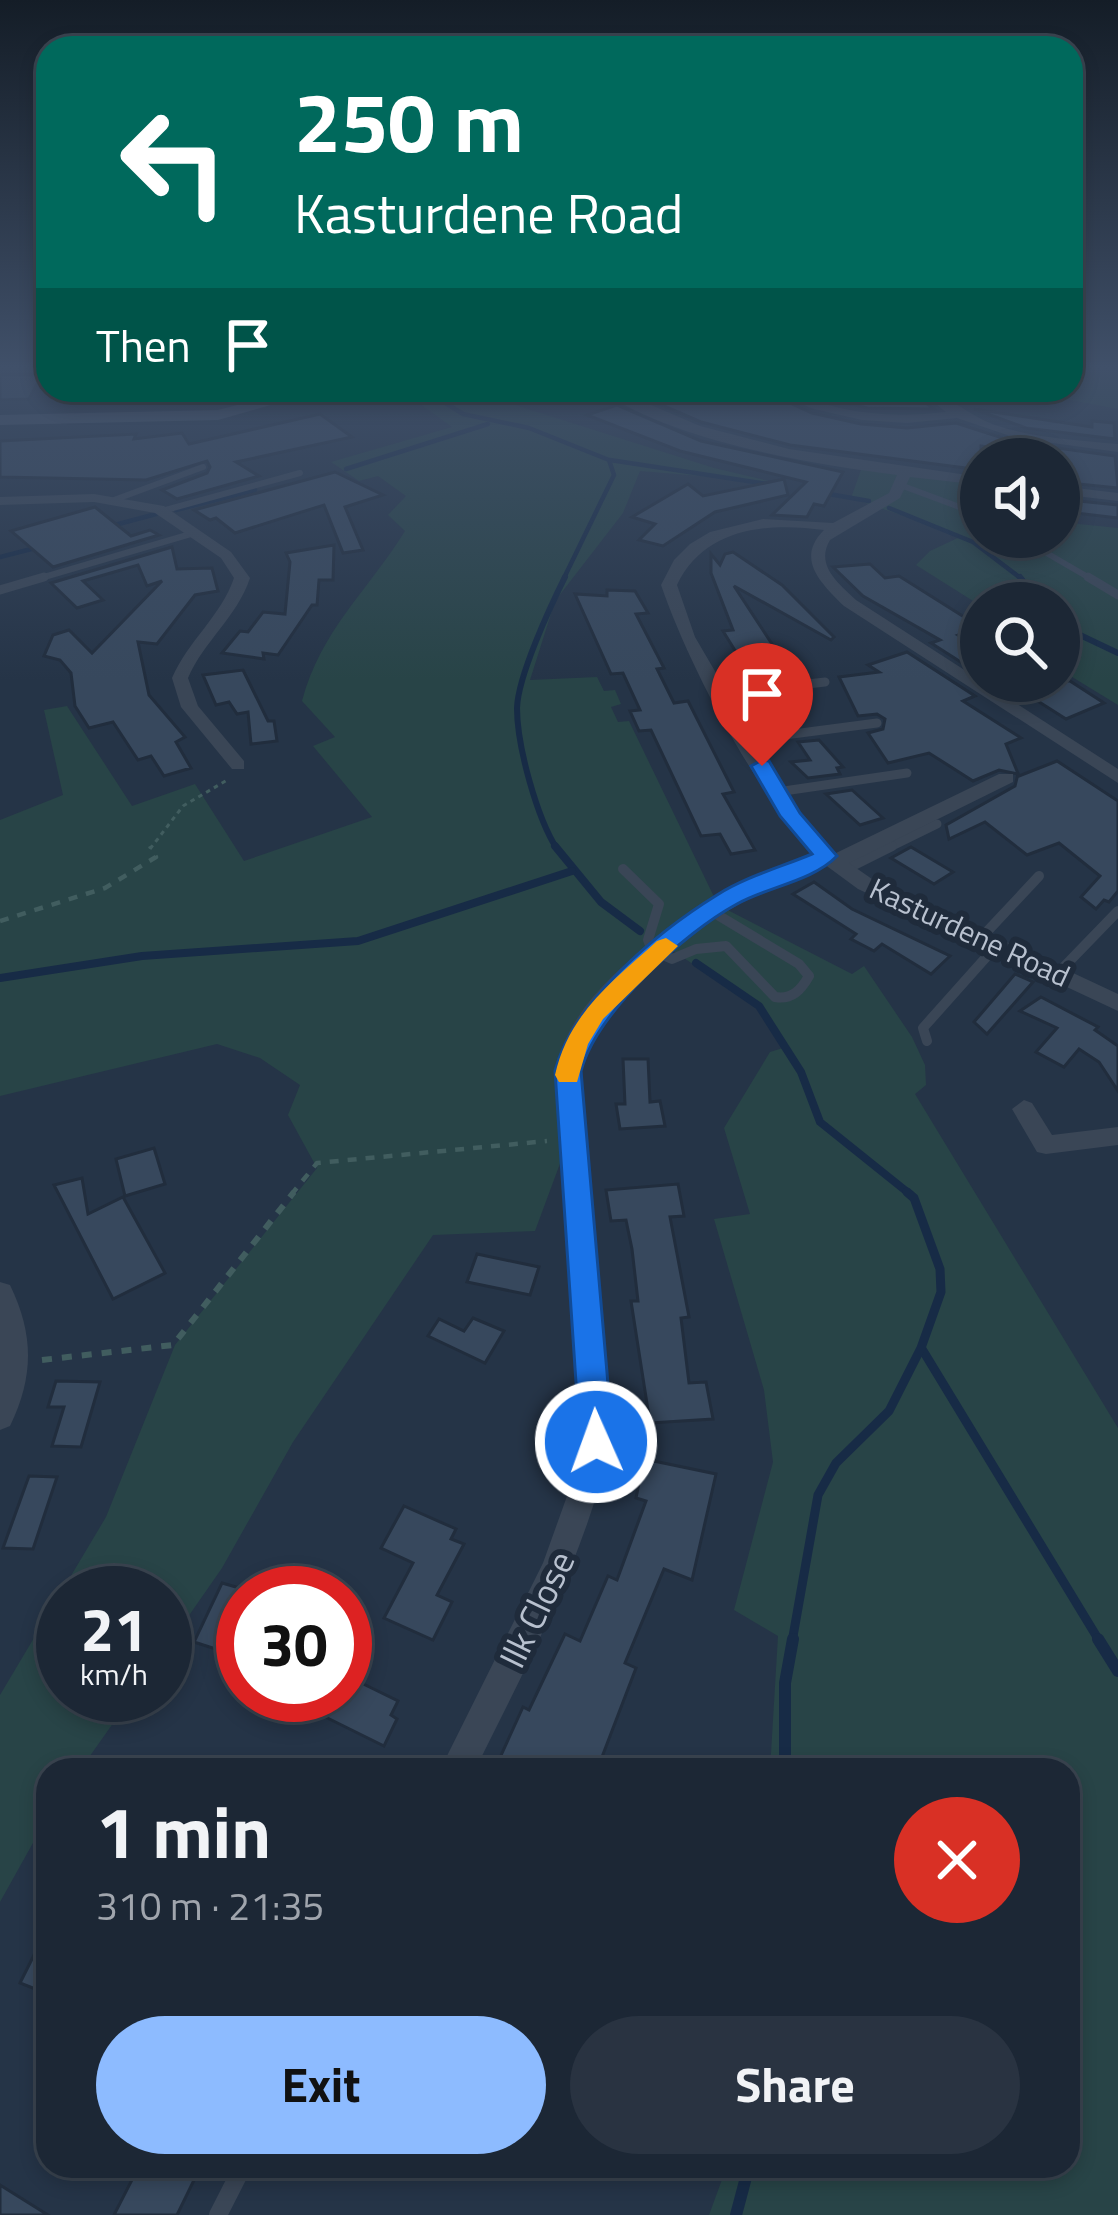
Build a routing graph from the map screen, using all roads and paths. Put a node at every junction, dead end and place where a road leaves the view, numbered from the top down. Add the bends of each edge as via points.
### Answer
1 (186, 473) edge
2 (295, 473) edge
3 (876, 473) edge
4 (904, 479) junction
5 (960, 480) edge
6 (1080, 492) edge
7 (1118, 497) edge
8 (114, 500) junction
9 (0, 501) edge
10 (960, 505) edge
11 (162, 511) junction
12 (833, 527) junction
13 (194, 533) junction
14 (1054, 558) edge
15 (0, 590) edge
16 (1118, 596) edge
17 (825, 682) dead end
18 (720, 694) junction
19 (878, 724) dead end
20 (746, 740) junction
21 (238, 765) joint
22 (907, 772) dead end
23 (1118, 777) edge
24 (1006, 778) dead end
25 (777, 792) junction
26 (937, 824) dead end
27 (835, 863) junction
28 (623, 869) dead end
29 (1039, 875) dead end
30 (711, 911) junction
31 (1118, 911) edge
32 (0, 921) edge
33 (989, 941) junction
34 (658, 953) junction
35 (1058, 973) junction
36 (1118, 1003) edge
37 (927, 1041) dead end
38 (1024, 1108) dead end
39 (1118, 1136) edge
40 (552, 1140) dead end
41 (0, 1293) edge
42 (17, 1363) junction
43 (0, 1417) edge
44 (463, 1758) edge
45 (237, 2178) edge
46 (218, 2215) edge

1 - 8 lane
2 - 11 lane
3 - 4 street
4 - 5 street
4 - 10 lane
4 - 12 street via 895,496
6 - 7 street
8 - 9 street
8 - 11 street
11 - 13 street
12 - 18 street, Kasturdene Road via 782,520 730,531 673,572 672,602
12 - 23 street via 819,539 814,560 833,589
13 - 15 lane
13 - 21 street via 242,578 180,678 190,707
14 - 16 lane
17 - 18 lane
18 - 20 street, Kasturdene Road
19 - 20 lane
20 - 25 street, Kasturdene Road
21 - 32 path via 173,814 151,841 156,857 143,870
22 - 25 lane
24 - 27 street, Ilk Close
25 - 27 street, Kasturdene Road
26 - 27 lane
27 - 30 street, Ilk Close via 757,884
27 - 33 street, Kasturdene Road
28 - 34 lane via 659,904 648,940
29 - 33 lane
30 - 34 street, Ilk Close
30 - 34 lane via 799,964 809,976 805,985 775,997 731,947 700,946 672,959
31 - 35 lane
33 - 35 street, Kasturdene Road
33 - 37 lane via 923,1028
34 - 44 street, Ilk Close via 594,1012 568,1071 596,1442 571,1537
35 - 36 street, Kasturdene Road
38 - 39 street via 1046,1144
40 - 42 path via 317,1163 173,1345
41 - 42 street via 16,1329
42 - 43 street
45 - 46 lane

